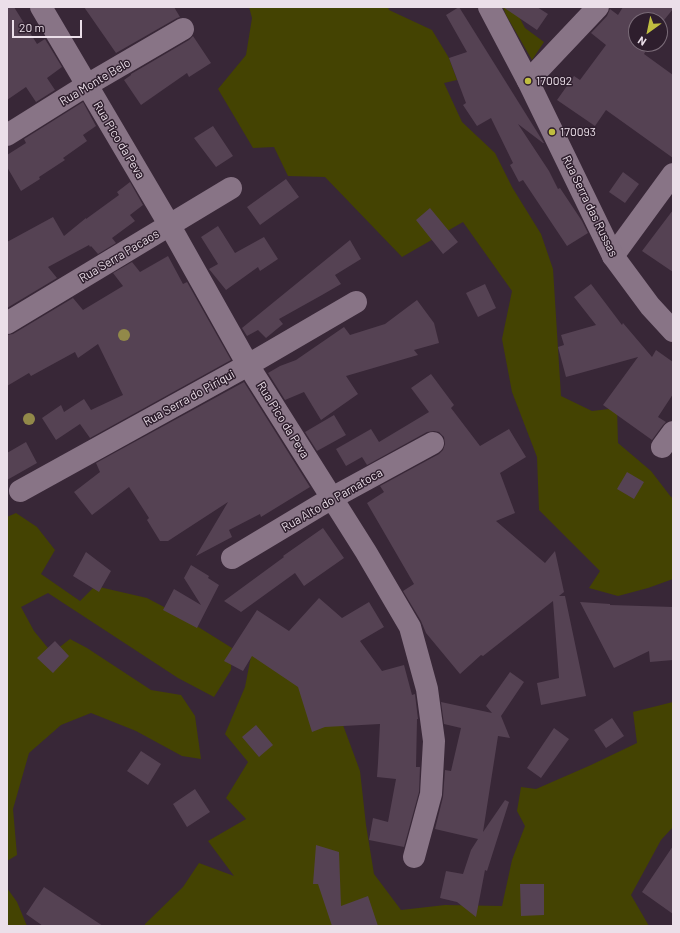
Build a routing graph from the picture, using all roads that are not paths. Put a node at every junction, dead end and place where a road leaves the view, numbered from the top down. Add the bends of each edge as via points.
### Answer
1 (41, 7) edge
2 (489, 7) edge
3 (598, 7) edge
4 (183, 29) dead end
5 (528, 81) junction
6 (87, 85) junction
7 (7, 136) edge
8 (673, 174) edge
9 (231, 188) dead end
10 (170, 226) junction
11 (613, 256) junction
12 (356, 302) dead end
13 (7, 323) edge
14 (673, 331) edge
15 (248, 365) junction
16 (433, 443) dead end
17 (20, 490) dead end
18 (332, 498) junction
19 (232, 558) dead end
20 (414, 857) dead end

1 - 6 street, Rua Pico da Peva
2 - 5 street, Rua Serra das Russas
3 - 5 street
4 - 6 street, Rua Monte Belo
5 - 11 street, Rua Serra das Russas
6 - 7 street, Rua Monte Belo
6 - 10 street, Rua Pico da Peva
8 - 11 street
9 - 10 street, Rua Serra Pacaos
10 - 13 street, Rua Serra Pacaos
10 - 15 street, Rua Pico da Peva
11 - 14 street, Rua Serra das Russas via 650,306
12 - 15 street, Rua Serra do Piriqui
15 - 17 street, Rua Serra do Piriqui
15 - 18 street, Rua Pico da Peva
16 - 18 street, Rua Alto do Parnatoca
18 - 19 street, Rua Alto do Parnatoca
18 - 20 street, Rua Pico da Peva via 410,627 427,689 434,741 431,794

